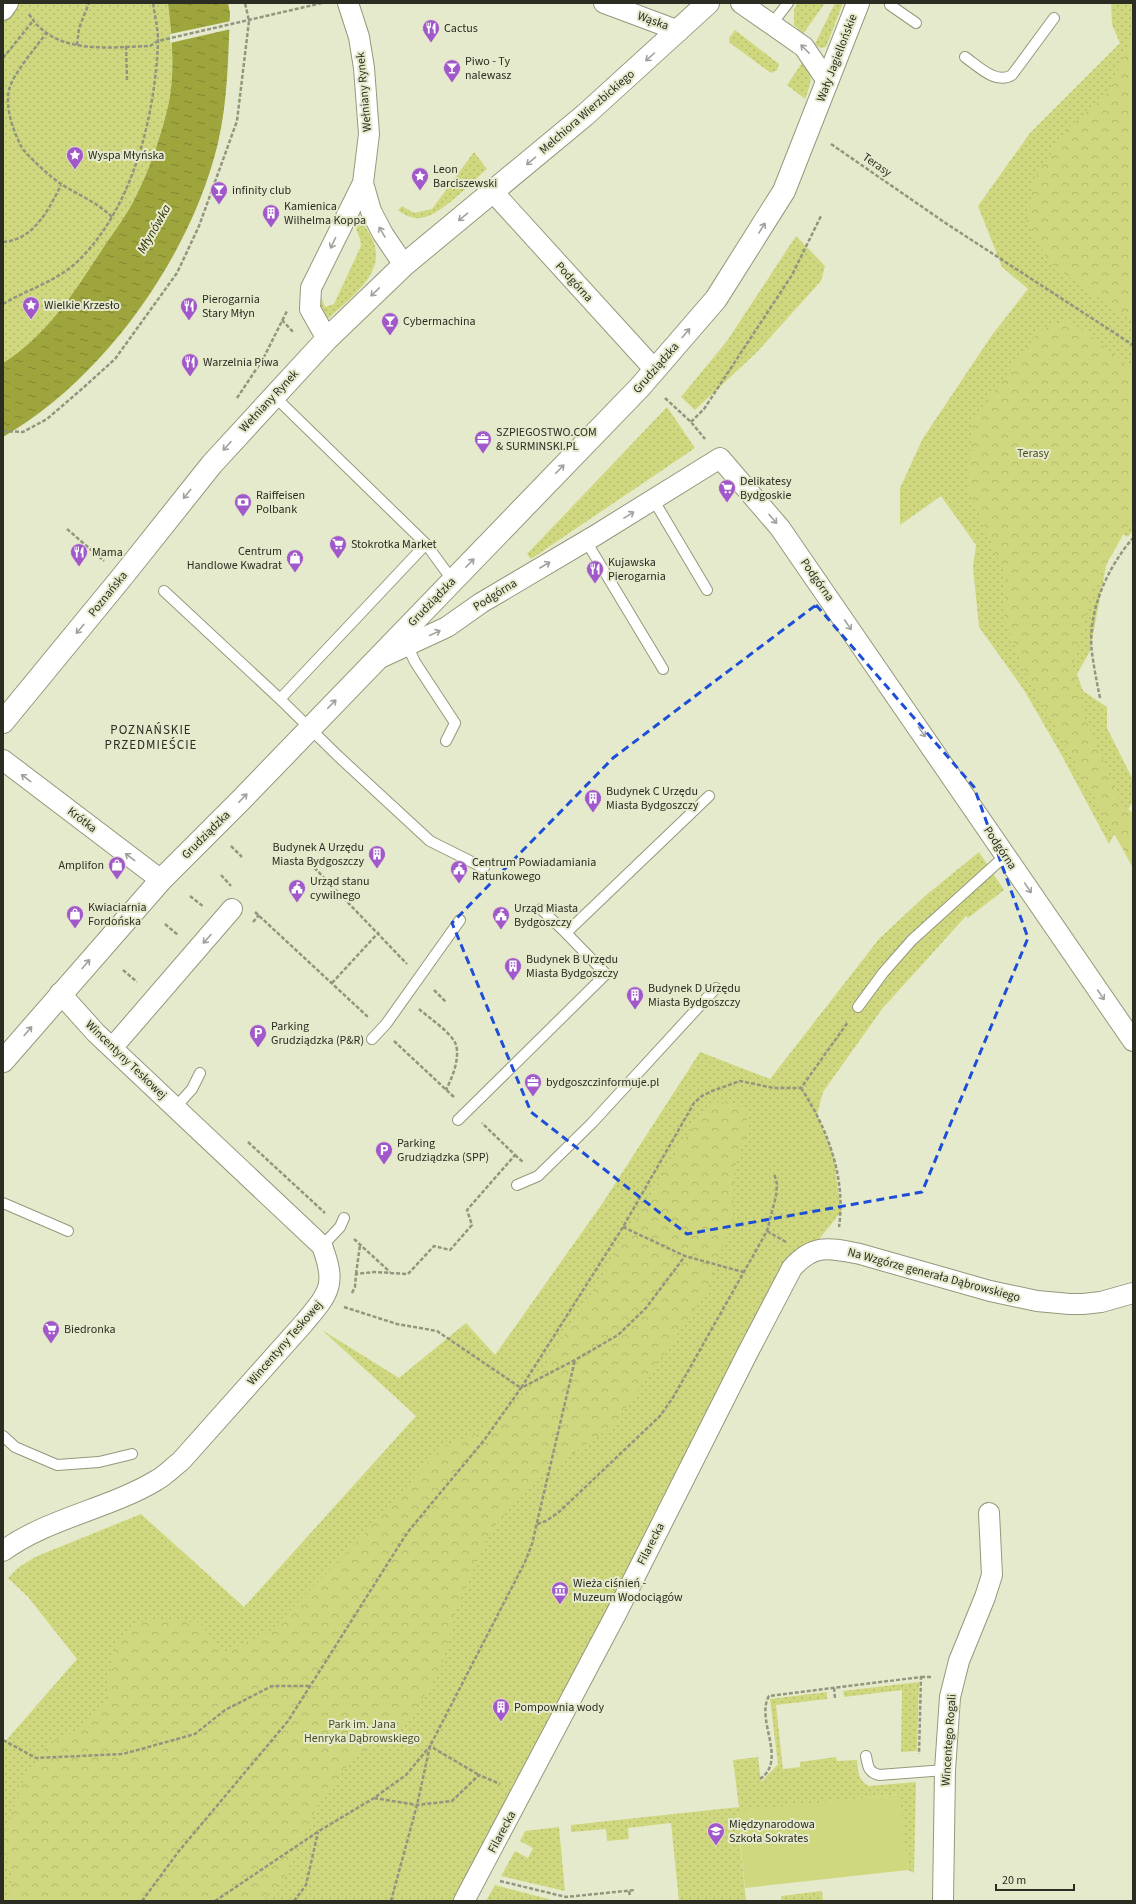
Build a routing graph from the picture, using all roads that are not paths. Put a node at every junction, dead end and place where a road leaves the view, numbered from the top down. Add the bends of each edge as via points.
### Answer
1 (8, 3) edge
2 (348, 3) edge
3 (604, 3) edge
4 (708, 3) edge
5 (741, 3) edge
6 (788, 3) edge
7 (858, 3) edge
8 (890, 5) dead end
9 (3, 10) edge
10 (1054, 18) dead end
11 (916, 23) dead end
12 (771, 25) junction
13 (679, 31) junction
14 (965, 56) dead end
15 (827, 81) junction
16 (816, 112) joint
17 (363, 184) junction
18 (493, 192) junction
19 (404, 265) junction
20 (327, 339) junction
21 (655, 370) junction
22 (273, 395) junction
23 (212, 464) joint
24 (653, 499) junction
25 (586, 541) junction
26 (426, 544) junction
27 (453, 581) junction
28 (164, 590) dead end
29 (707, 590) dead end
30 (407, 645) junction
31 (374, 661) junction
32 (663, 669) dead end
33 (280, 699) junction
34 (3, 722) edge
35 (310, 728) junction
36 (446, 741) dead end
37 (3, 760) edge
38 (709, 796) dead end
39 (1006, 855) junction
40 (484, 868) dead end
41 (161, 880) junction
42 (232, 909) dead end
43 (541, 909) dead end
44 (460, 920) dead end
45 (566, 933) junction
46 (716, 988) dead end
47 (60, 993) junction
48 (858, 1007) road end
49 (372, 1039) dead end
50 (1133, 1041) edge
51 (112, 1048) junction
52 (3, 1061) edge
53 (200, 1073) dead end
54 (175, 1108) junction
55 (458, 1120) dead end
56 (517, 1185) dead end
57 (3, 1203) edge
58 (344, 1218) dead end
59 (68, 1231) dead end
60 (322, 1246) junction
61 (807, 1254) joint
62 (1133, 1293) edge
63 (3, 1436) edge
64 (132, 1454) dead end
65 (988, 1513) dead end
66 (3, 1551) edge
67 (866, 1756) dead end
68 (945, 1770) junction
69 (464, 1901) edge
70 (943, 1901) edge

1 - 9 street
2 - 17 street, Wełniany Rynek via 359,38 367,101 369,134
3 - 13 street, Wąska
4 - 13 main road, Melchiora Wierzbickiego
5 - 12 street
6 - 12 lane
7 - 15 main road, Wały Jagiellońskie
8 - 11 lane
10 - 14 lane via 1007,79 994,77
15 -> 12 street via 804,47
13 -> 18 main road, Melchiora Wierzbickiego
15 - 16 main road, Wały Jagiellońskie
21 -> 16 main road, Grudziądzka via 716,299 754,240 784,191
19 -> 17 street, Wełniany Rynek via 371,211
17 -> 20 street, Wełniany Rynek via 311,288 310,309
18 -> 19 main road, Wełniany Rynek
18 - 21 street, Podgórna
19 -> 20 main road, Wełniany Rynek
20 - 22 main road, Wełniany Rynek
27 -> 21 main road, Grudziądzka
22 -> 23 main road, Wełniany Rynek
22 - 26 lane
23 -> 34 main road, Poznańska
25 -> 24 street, Podgórna
24 - 29 lane
24 -> 39 street, Podgórna via 720,458 780,528
30 -> 25 street, Podgórna via 447,627 481,602
25 - 32 lane
26 - 27 lane
26 - 33 lane
27 - 31 main road, Grudziądzka
28 - 33 lane
30 - 31 street, Podgórna
30 - 36 lane via 415,662 455,723
35 -> 31 main road, Grudziądzka
33 - 35 lane
35 - 40 lane via 430,841
41 -> 35 main road, Grudziądzka
41 -> 37 street, Krótka
38 - 45 lane
39 - 48 lane via 912,940
39 -> 50 street, Podgórna
47 -> 41 main road, Grudziądzka
42 -> 51 street
43 - 45 lane
44 - 49 lane via 421,977
45 - 55 lane via 606,974
46 - 56 lane via 592,1123 538,1176
47 - 51 street, Wincentyny Teskowej
52 -> 47 main road, Grudziądzka
51 - 54 street, Wincentyny Teskowej
53 - 54 lane via 192,1089
54 - 60 street, Wincentyny Teskowej
57 - 59 lane
58 - 60 lane
60 - 66 street, Wincentyny Teskowej via 328,1261 330,1282 324,1300 181,1461 158,1480 137,1491 29,1535
61 - 62 street, Na Wzgórze generała Dąbrowskiego via 817,1250 835,1249 860,1254 990,1291 1037,1301 1083,1304
61 - 69 street, Filarecka via 792,1268 784,1283 620,1605
63 - 64 lane via 15,1447 57,1465 99,1462
65 - 68 street, Wincentego Rogali via 992,1575 950,1697
67 - 68 lane via 868,1768 878,1775
68 - 70 street, Wincentego Rogali

